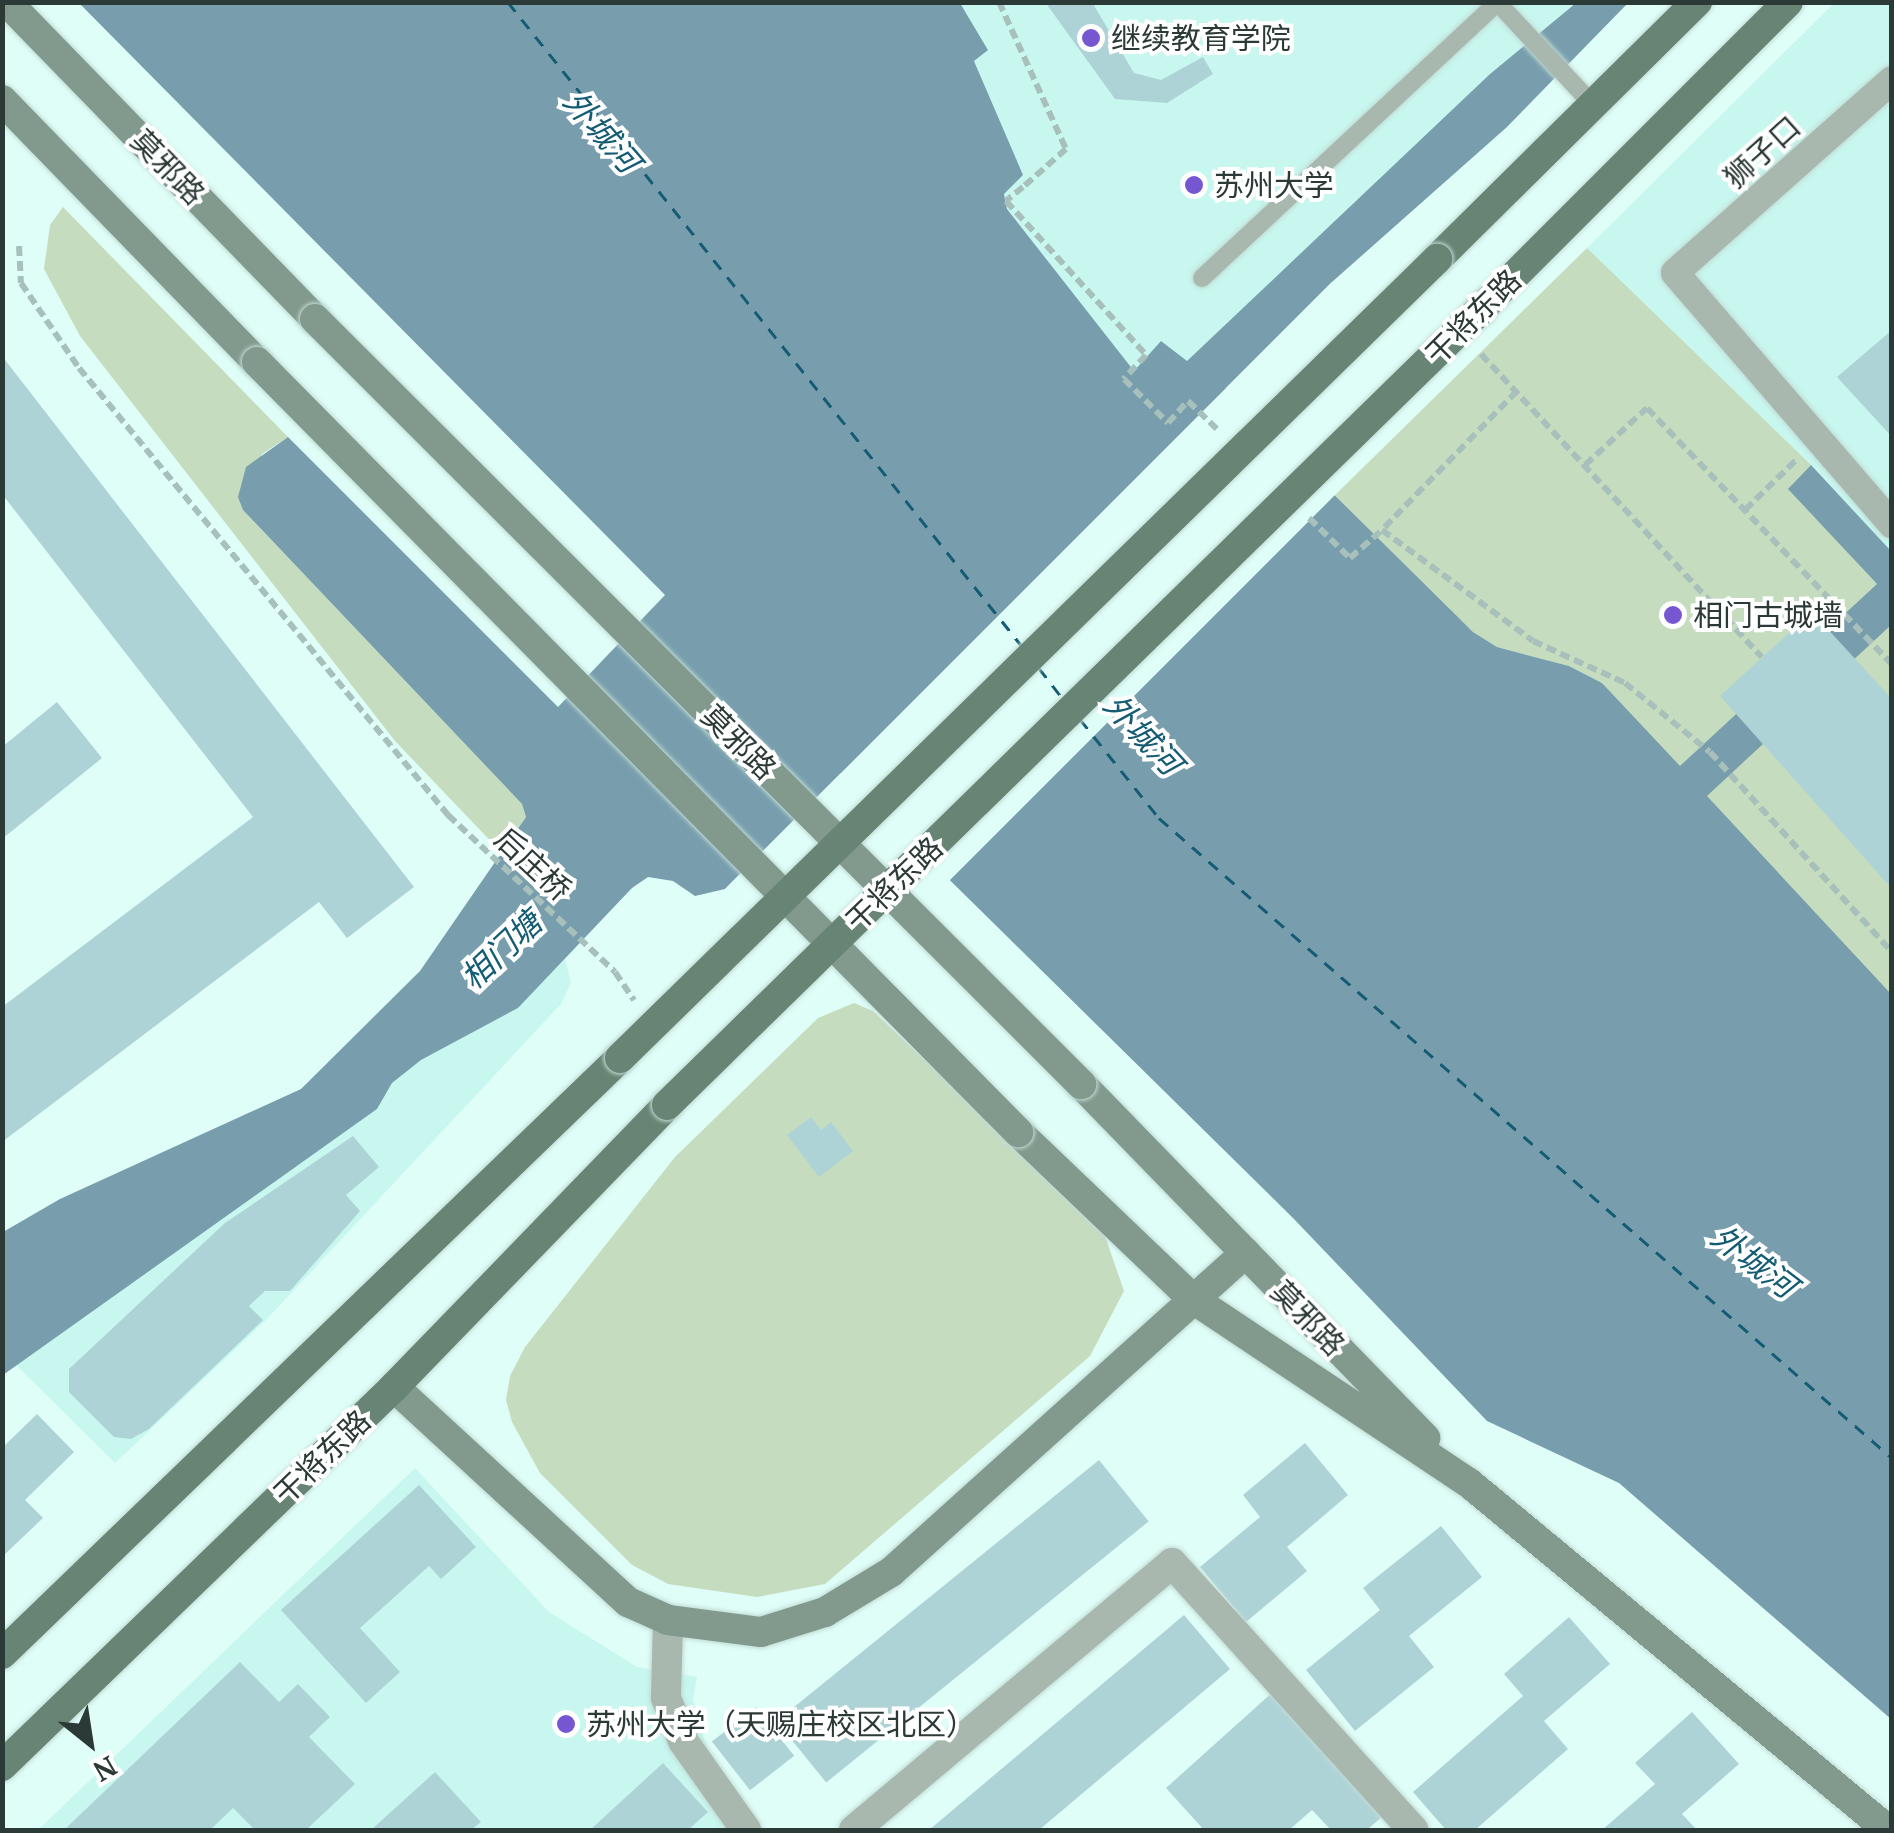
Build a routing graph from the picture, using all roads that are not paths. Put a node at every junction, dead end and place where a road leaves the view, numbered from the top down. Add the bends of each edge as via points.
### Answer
1 (7, 2) edge
2 (1697, 2) edge
3 (1788, 2) edge
4 (1497, 3) edge
5 (1892, 80) edge
6 (1584, 95) junction
7 (2, 100) edge
8 (1202, 278) dead end
9 (1892, 524) edge
10 (1244, 1252) junction
11 (1193, 1299) junction
12 (394, 1387) junction
13 (1468, 1483) junction
14 (668, 1620) junction
15 (2, 1654) edge
16 (2, 1766) edge
17 (746, 1830) edge
18 (854, 1830) edge
19 (1412, 1830) edge
20 (1888, 1830) edge

1 - 10 main road, 莫邪路, bridge
2 - 6 main road
3 - 12 main road, 干将东路, bridge via 667,1105
4 - 6 lane
4 - 8 lane
5 - 9 street, 狮子口 via 1675,273
6 - 15 main road, bridge via 1437,259
7 - 11 main road, 莫邪路, bridge via 1018,1132
10 - 11 main road
10 - 13 main road, 莫邪路
11 - 13 main road, 莫邪路
11 - 14 main road via 959,1515 842,1604 761,1632
12 - 14 main road via 607,1588
12 - 16 main road, 干将东路
13 - 20 main road, 莫邪路
14 - 17 street via 666,1698 684,1741
18 - 19 street via 1172,1563

